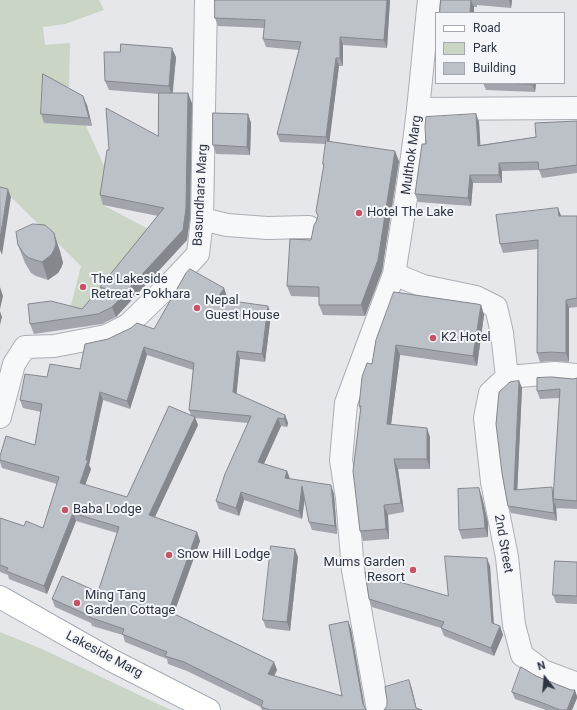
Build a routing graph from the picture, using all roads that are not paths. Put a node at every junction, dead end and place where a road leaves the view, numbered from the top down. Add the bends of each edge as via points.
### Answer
1 (206, 0) edge
2 (429, 0) edge
3 (577, 108) edge
4 (418, 110) junction
5 (202, 219) junction
6 (309, 227) dead end
7 (394, 274) junction
8 (577, 375) edge
9 (507, 377) junction
10 (0, 417) edge
11 (0, 598) edge
12 (577, 686) edge
13 (209, 710) edge
14 (378, 710) edge

1 - 5 street, Basundhara Marg
2 - 4 street, Multhok Marg
3 - 4 street
4 - 7 street, Multhok Marg
5 - 6 street via 226,225 267,228
5 - 10 street, Basundhara Marg via 198,254 128,325 106,336 54,346 25,347 14,364
7 - 9 street via 423,286 476,297 496,307
7 - 14 street, Multhok Marg via 346,403 341,460 353,570
8 - 9 street via 555,373
9 - 12 street, 2nd Street via 490,393 485,418 492,482 507,557 514,625 522,655 543,671
11 - 13 main road, Lakeside Marg via 111,660

